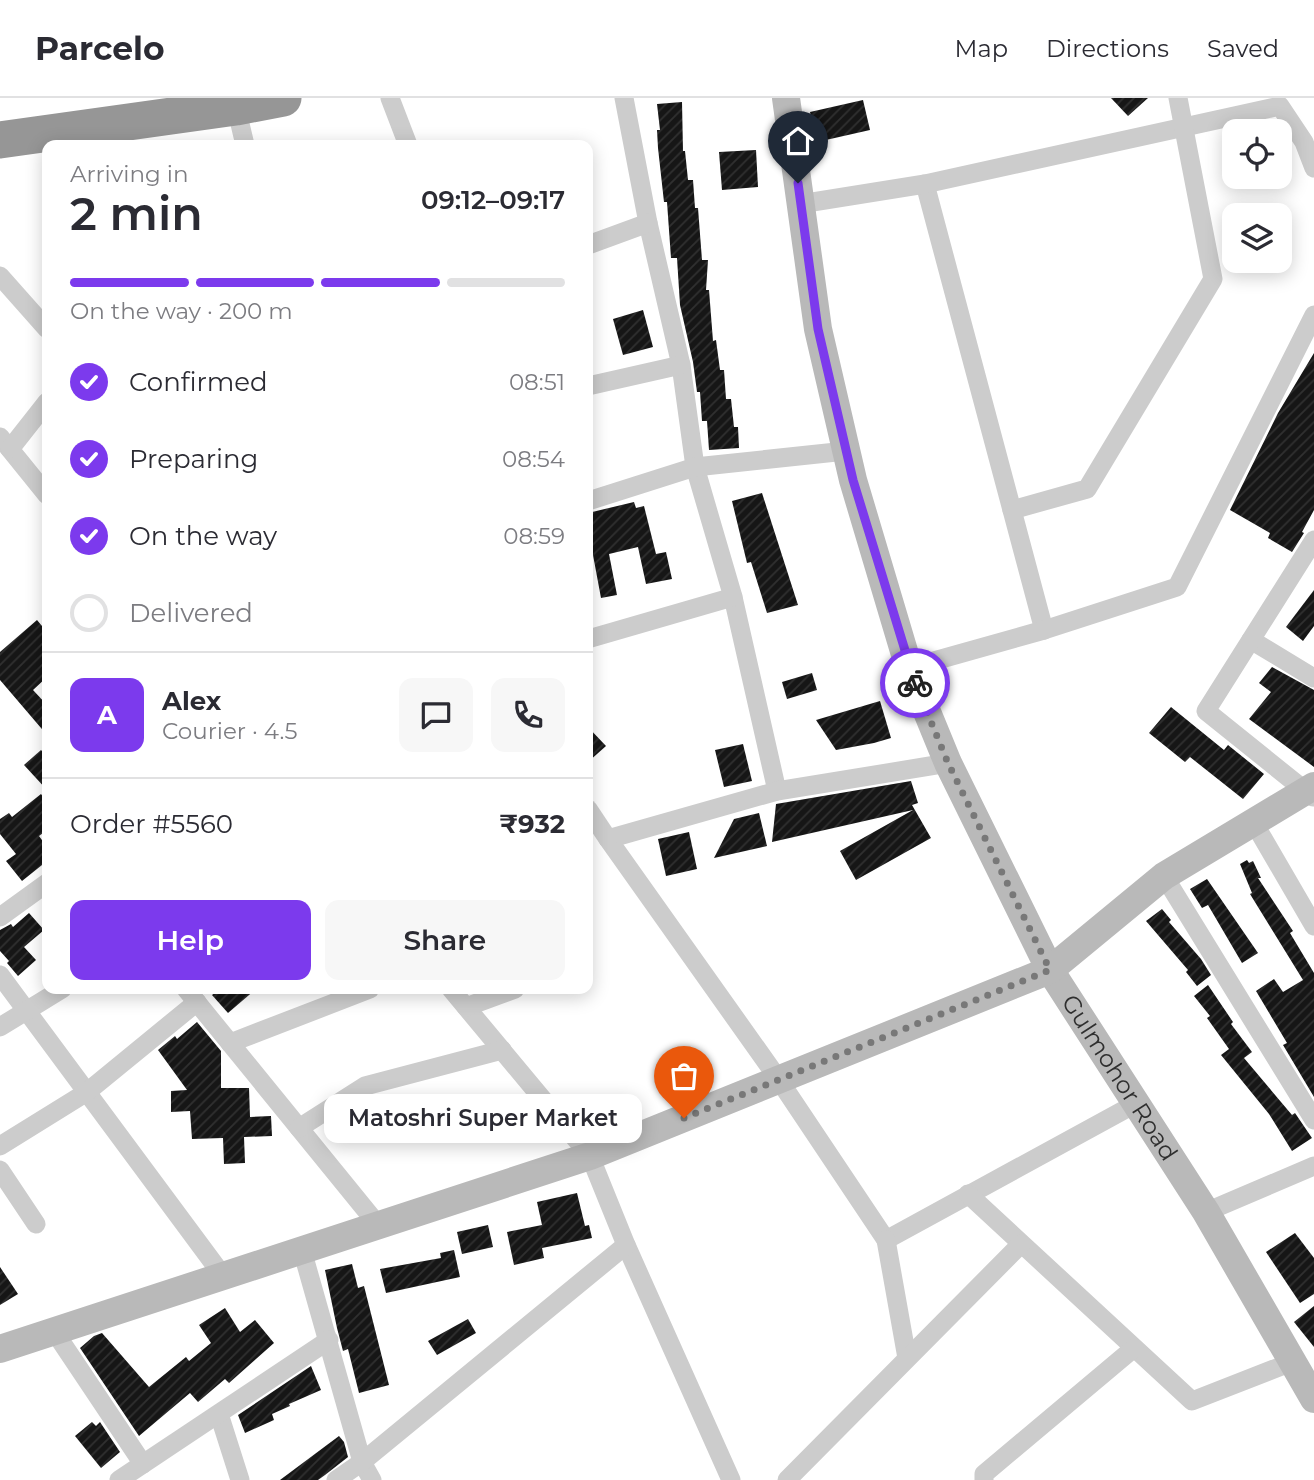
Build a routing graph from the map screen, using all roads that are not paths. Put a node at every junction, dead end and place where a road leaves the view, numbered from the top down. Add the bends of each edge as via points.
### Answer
1 (162, 98) edge
2 (283, 98) edge
3 (390, 98) edge
4 (624, 98) edge
5 (786, 98) edge
6 (1178, 98) edge
7 (236, 107) junction
8 (0, 122) edge
9 (1184, 127) junction
10 (0, 140) edge
11 (244, 140) edge
12 (406, 140) edge
13 (1314, 168) edge
14 (925, 184) junction
15 (800, 204) junction
16 (648, 223) junction
17 (593, 243) edge
18 (0, 276) edge
19 (1314, 316) edge
20 (42, 323) edge
21 (681, 365) junction
22 (593, 385) edge
23 (42, 407) edge
24 (5, 443) edge
25 (846, 451) junction
26 (695, 467) junction
27 (42, 489) edge
28 (593, 499) edge
29 (1012, 510) junction
30 (1313, 544) edge
31 (733, 597) junction
32 (1044, 630) junction
33 (593, 638) edge
34 (1251, 640) junction
35 (909, 668) junction
36 (1314, 678) edge
37 (948, 763) junction
38 (777, 791) junction
39 (1311, 792) edge
40 (593, 816) edge
41 (1254, 822) junction
42 (608, 839) junction
43 (1164, 876) junction
44 (42, 887) edge
45 (0, 918) edge
46 (1314, 926) edge
47 (1050, 970) junction
48 (0, 975) edge
49 (54, 994) edge
50 (357, 994) edge
51 (455, 994) edge
52 (501, 994) edge
53 (192, 996) edge
54 (466, 1007) junction
55 (27, 1011) junction
56 (0, 1027) edge
57 (230, 1043) junction
58 (502, 1050) junction
59 (779, 1080) junction
60 (87, 1092) junction
61 (1135, 1104) junction
62 (1314, 1120) edge
63 (299, 1128) junction
64 (0, 1146) edge
65 (590, 1156) junction
66 (1314, 1166) edge
67 (0, 1170) edge
68 (968, 1195) junction
69 (1206, 1212) junction
70 (36, 1224) dead end
71 (378, 1225) junction
72 (886, 1240) junction
73 (1021, 1244) junction
74 (626, 1245) junction
75 (302, 1250) junction
76 (223, 1276) junction
77 (54, 1331) junction
78 (329, 1340) junction
79 (1, 1348) edge
80 (1135, 1348) junction
81 (907, 1358) junction
82 (1292, 1362) junction
83 (1314, 1399) edge
84 (219, 1414) junction
85 (362, 1462) junction
86 (144, 1464) junction
87 (800, 1475) edge
88 (119, 1480) edge
89 (240, 1480) edge
90 (336, 1480) edge
91 (372, 1480) edge
92 (731, 1480) edge
93 (984, 1480) edge

1 - 8 highway
2 - 7 highway
3 - 12 street
4 - 16 street
5 - 15 street, Gulmohor Road
6 - 9 street
7 - 10 highway
7 - 11 street
9 - 13 street via 1280,106 1304,142
9 - 14 street
9 - 29 street via 1213,279 1087,489
14 - 15 street
14 - 29 street
15 - 25 street, Gulmohor Road via 818,329
16 - 17 street
16 - 21 street
18 - 20 street
19 - 32 street via 1177,587
21 - 22 street
21 - 26 street
23 - 24 street
24 - 27 street
25 - 26 street
25 - 35 street, Gulmohor Road
26 - 28 street
26 - 31 street
29 - 32 street
30 - 34 street
31 - 33 street
31 - 38 street
32 - 35 street
34 - 36 street
34 - 39 street via 1206,711
35 - 37 street, Gulmohor Road
37 - 38 street
37 - 47 street, Gulmohor Road
38 - 42 street
39 - 41 street
40 - 42 street
41 - 43 street
41 - 46 street
42 - 59 street
43 - 47 street
43 - 62 street
44 - 45 street
47 - 59 street
47 - 61 street, Gulmohor Road
48 - 55 street
49 - 55 street
50 - 57 street
51 - 54 street
52 - 54 street
53 - 57 street
53 - 60 street
54 - 58 street
55 - 56 street
55 - 60 street
57 - 63 street
58 - 63 street via 365,1086
58 - 65 street
59 - 65 street
59 - 72 street
60 - 64 street
60 - 76 street
61 - 68 street
61 - 69 street, Gulmohor Road
63 - 71 street
65 - 71 street
65 - 74 street
66 - 69 street
67 - 70 street
68 - 72 street
68 - 73 street
69 - 82 street, Gulmohor Road
71 - 75 street
72 - 81 street
73 - 80 street
73 - 81 street
74 - 85 street
74 - 92 street
75 - 76 street
75 - 78 street
76 - 77 street
77 - 79 street
77 - 86 street
78 - 84 street
78 - 85 street
80 - 82 street via 1192,1401
80 - 93 street via 984,1474
81 - 87 street
82 - 83 street, Gulmohor Road
84 - 86 street
84 - 89 street
85 - 90 street
85 - 91 street
86 - 88 street

